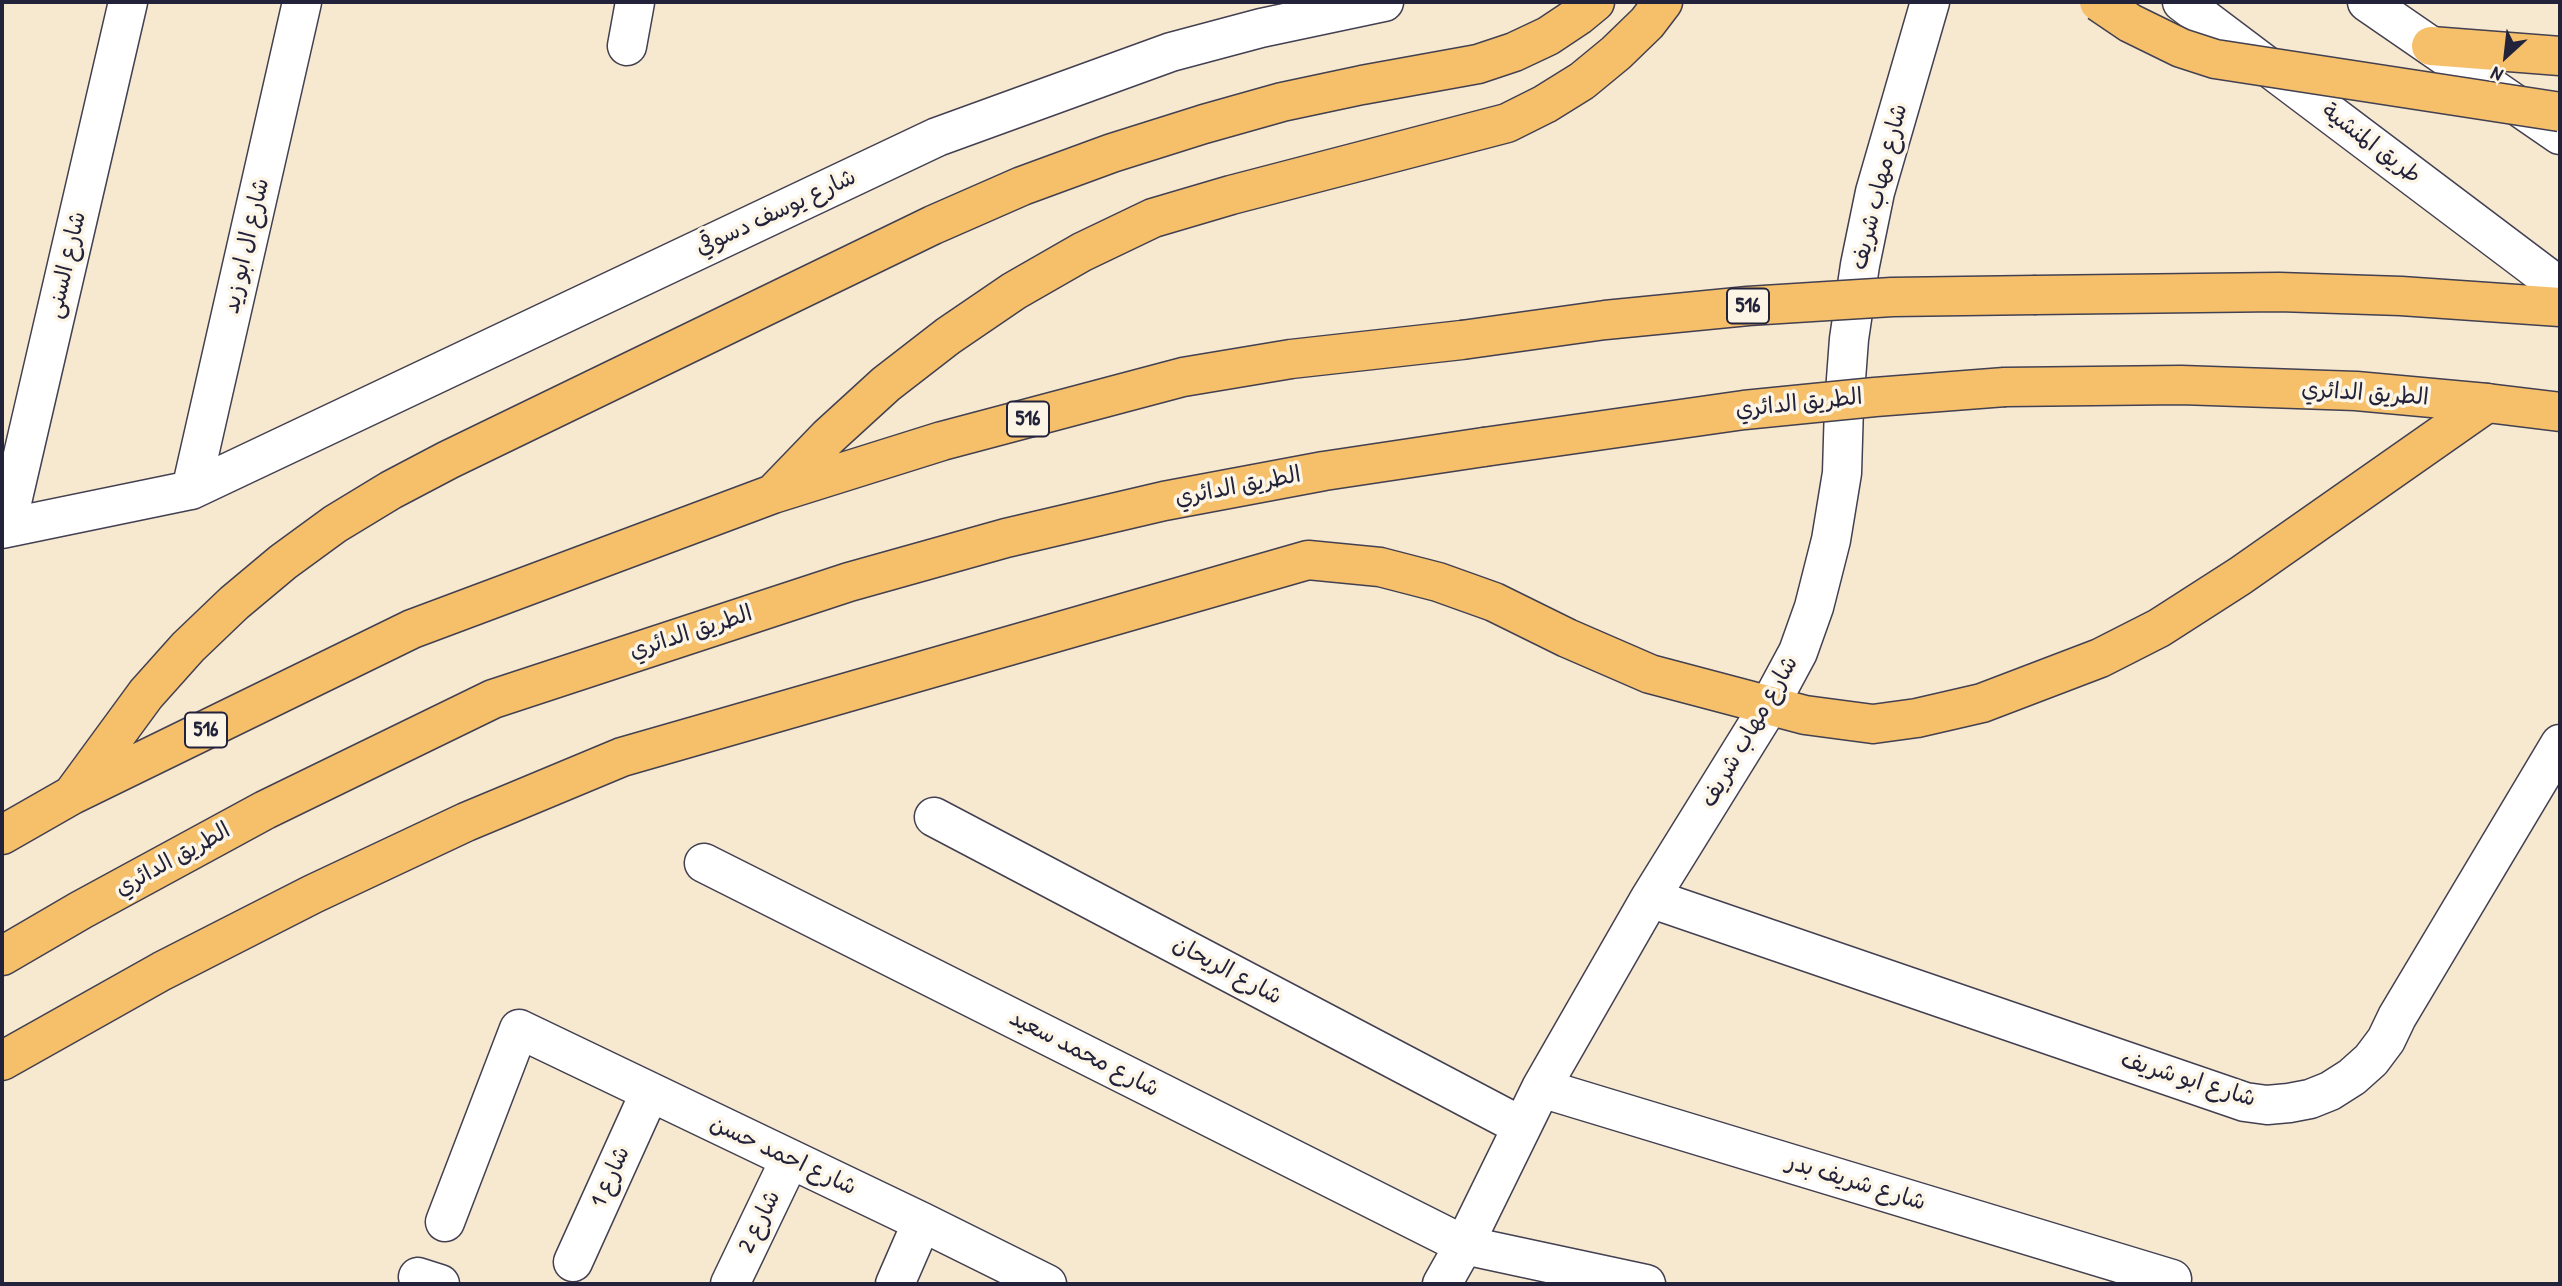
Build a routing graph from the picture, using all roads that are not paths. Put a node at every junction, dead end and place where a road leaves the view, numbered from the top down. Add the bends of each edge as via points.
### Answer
1 (128, 2) edge
2 (302, 2) edge
3 (635, 2) edge
4 (1384, 2) edge
5 (1595, 2) edge
6 (1663, 2) edge
7 (1930, 2) edge
8 (2099, 2) edge
9 (2182, 2) edge
10 (2367, 2) edge
11 (627, 46) dead end
12 (2431, 46) junction
13 (2560, 56) edge
14 (2560, 112) edge
15 (2560, 135) edge
16 (2560, 287) edge
17 (2560, 307) edge
18 (2487, 403) junction
19 (2560, 412) edge
20 (191, 490) junction
21 (773, 494) junction
22 (4, 529) edge
23 (1769, 706) junction
24 (2560, 744) edge
25 (72, 795) junction
26 (934, 817) dead end
27 (2, 835) edge
28 (704, 863) dead end
29 (1650, 898) junction
30 (2, 956) edge
31 (2, 1062) edge
32 (1541, 1088) junction
33 (650, 1092) junction
34 (1521, 1126) junction
35 (790, 1159) junction
36 (445, 1222) dead end
37 (922, 1222) junction
38 (1464, 1245) junction
39 (573, 1262) dead end
40 (2172, 1279) dead end
41 (730, 1284) edge
42 (894, 1284) edge
43 (1047, 1284) edge
44 (1442, 1284) edge
45 (1646, 1284) edge

1 - 22 street, شارع السنى
2 - 20 street, شارع ال ابو زيد
3 - 11 street
4 - 20 street, شارع يوسف دسوقي via 1171,52 937,137
5 - 25 main road via 1548,36 1478,64 1349,88 1217,120 1022,186 448,460 335,524 234,603 146,694
6 - 21 main road via 1647,23 1582,81 1507,123 1153,218 1082,252 948,336 886,384
7 - 23 street, شارع مهاب شريف via 1878,180 1860,265 1848,352 1842,473 1831,540 1798,652
8 - 14 main road, bridge via 2130,23 2215,59
9 - 16 street, طريق المنشية
10 - 12 street
12 - 13 main road
12 - 15 street
17 - 21 main road, 516, bridge via 2279,292 2158,291 1892,297 1605,320 1183,377 942,441
18 - 19 main road, الطريق الدائري
18 - 23 main road via 2200,603 2100,657 1982,703 1917,718 1873,724
18 - 30 main road, الطريق الدائري, bridge via 2356,391 2194,385 2005,387 1744,410 1324,471 1164,501 1006,538 849,582 493,699 265,810
20 - 22 street, شارع يوسف دسوقي
21 - 25 main road, 516 via 412,629
23 - 29 street, شارع مهاب شريف
23 - 31 main road via 1650,674 1494,602 1438,582 1380,567 1308,561 622,757 466,822 313,894 162,971
24 - 29 street, شارع ابو شريف via 2371,1060 2330,1091 2289,1103 2245,1102
25 - 27 main road, 516
26 - 34 street, شارع الريحان
28 - 38 street, شارع محمد سعيد
29 - 32 street, شارع مهاب شريف
32 - 34 street, شارع مهاب شريف
32 - 40 street, شارع شريف بدر
33 - 35 street, شارع احمد حسن
33 - 36 street, شارع احمد حسن via 519,1029
33 - 39 street, شارع 1
34 - 38 street, شارع مهاب شريف
35 - 37 street, شارع احمد حسن
35 - 41 street, شارع 2
37 - 42 street
37 - 43 street, شارع احمد حسن
38 - 44 street, شارع مهاب شريف
38 - 45 street, شارع محمد سعيد

